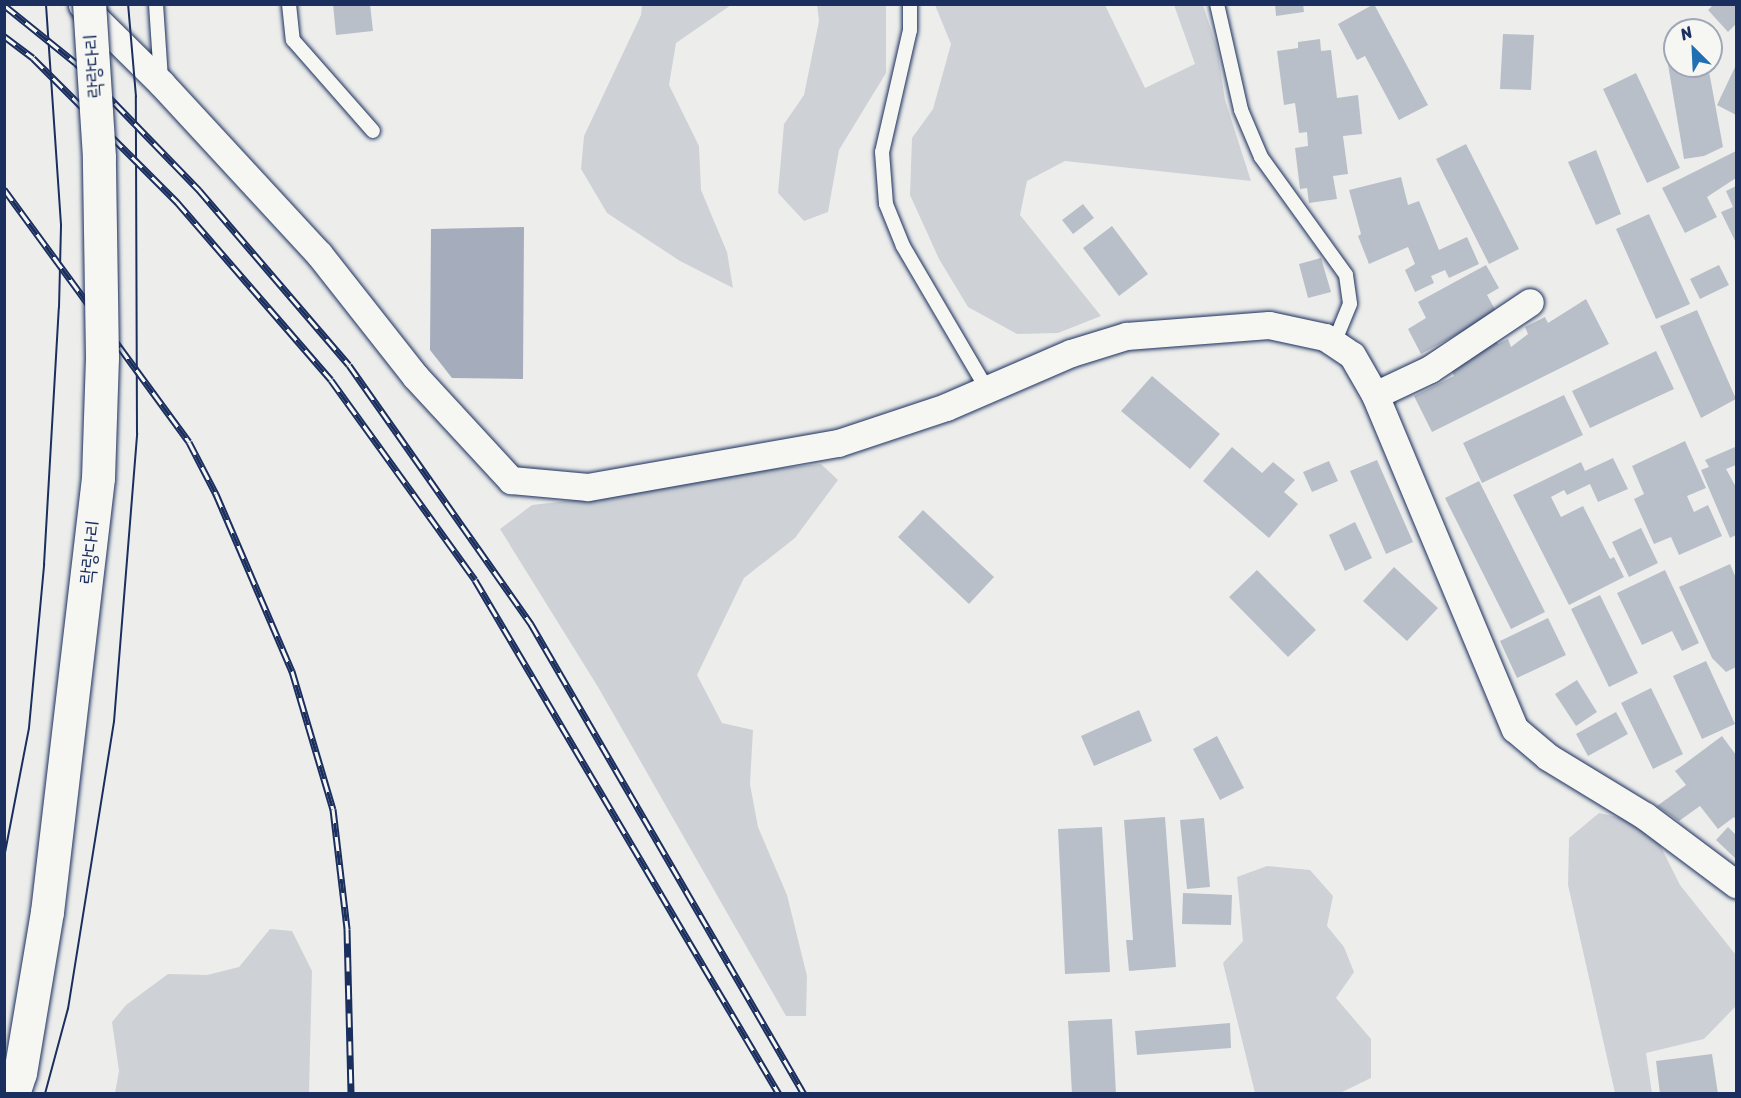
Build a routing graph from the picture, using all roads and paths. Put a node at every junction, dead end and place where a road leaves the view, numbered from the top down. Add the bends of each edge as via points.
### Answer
1 (81, 4) edge
2 (89, 4) edge
3 (156, 4) edge
4 (290, 4) edge
5 (910, 4) edge
6 (1217, 4) edge
7 (162, 84) junction
8 (373, 131) dead end
9 (1530, 302) dead end
10 (1334, 343) junction
11 (987, 389) junction
12 (1375, 396) junction
13 (1737, 884) edge
14 (13, 1094) edge

1 - 7 street
2 - 14 main road, 락랑다리, bridge via 99,157 102,358 98,477 46,912
3 - 7 lane
4 - 8 lane via 293,40
5 - 11 lane via 910,30 882,152 886,204 903,246
6 - 10 lane via 1241,110 1261,157 1346,275 1350,304
7 - 11 street via 319,254 415,376 511,480 588,487 838,443
9 - 12 street via 1430,369
10 - 11 street via 1325,337 1269,325 1126,336 1071,353
10 - 12 street via 1352,355
12 - 13 street via 1515,729 1548,757 1645,816

